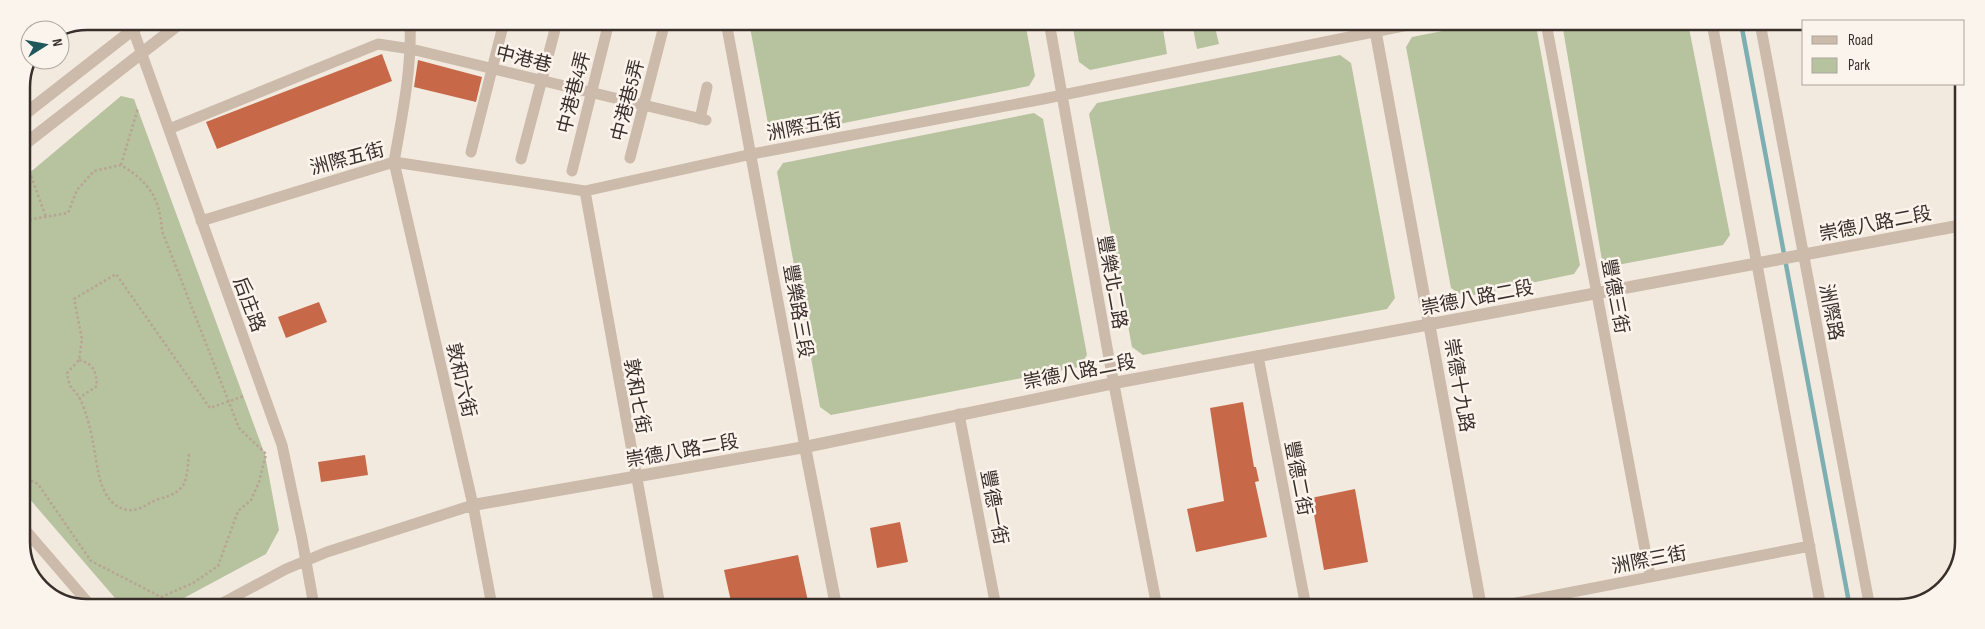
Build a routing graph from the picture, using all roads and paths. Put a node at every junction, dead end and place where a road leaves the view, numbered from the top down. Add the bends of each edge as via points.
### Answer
1 (126, 30) edge
2 (133, 30) edge
3 (171, 30) edge
4 (410, 30) edge
5 (502, 30) edge
6 (555, 30) edge
7 (607, 30) edge
8 (663, 30) edge
9 (728, 30) edge
10 (1050, 30) edge
11 (1361, 30) edge
12 (1376, 30) edge
13 (1547, 30) edge
14 (1713, 30) edge
15 (1761, 30) edge
16 (411, 48) junction
17 (141, 52) junction
18 (492, 68) junction
19 (542, 80) junction
20 (707, 87) dead end
21 (591, 92) junction
22 (1062, 94) junction
23 (643, 105) junction
24 (138, 108) dead end
25 (30, 110) edge
26 (169, 130) junction
27 (30, 140) edge
28 (471, 152) dead end
29 (752, 154) junction
30 (630, 158) dead end
31 (521, 160) dead end
32 (394, 162) junction
33 (121, 165) junction
34 (572, 171) dead end
35 (31, 176) dead end
36 (585, 191) junction
37 (46, 217) junction
38 (30, 221) edge
39 (201, 221) junction
40 (1955, 227) edge
41 (1791, 258) junction
42 (1756, 264) junction
43 (1598, 293) junction
44 (1430, 325) junction
45 (1258, 356) junction
46 (79, 360) junction
47 (1114, 383) junction
48 (244, 396) dead end
49 (80, 398) junction
50 (230, 402) junction
51 (959, 414) junction
52 (805, 447) junction
53 (188, 454) dead end
54 (635, 478) junction
55 (30, 480) edge
56 (473, 506) junction
57 (30, 536) edge
58 (1810, 546) junction
59 (306, 561) junction
60 (1650, 576) junction
61 (84, 599) edge
62 (230, 599) edge
63 (313, 599) edge
64 (491, 599) edge
65 (659, 599) edge
66 (835, 599) edge
67 (994, 599) edge
68 (1155, 599) edge
69 (1304, 599) edge
70 (1480, 599) edge
71 (1535, 599) edge
72 (1820, 599) edge
73 (1868, 599) edge

1 - 25 street
2 - 17 street, 后庄路
3 - 17 street
4 - 16 street
5 - 18 street
6 - 19 street
7 - 21 street, 中港巷4弄
8 - 23 street, 中港巷5弄
9 - 29 street, 豐樂路三段
10 - 22 street, 豐樂北二路
11 - 22 street, 洲際五街
12 - 44 street, 崇德十九路
13 - 43 street, 豐德三街
14 - 42 street
15 - 41 street, 洲際路
16 - 18 street, 中港巷
16 - 26 street, 中港巷 via 378,44
16 - 32 street
17 - 26 street, 后庄路
17 - 27 street
18 - 19 street, 中港巷
18 - 28 street
19 - 21 street, 中港巷
19 - 31 street
20 - 23 street, 中港巷 via 703,120
21 - 23 street, 中港巷
21 - 34 street, 中港巷4弄
22 - 29 street, 洲際五街
22 - 47 street, 豐樂北二路
23 - 30 street, 中港巷5弄
24 - 33 path
26 - 39 street, 后庄路
29 - 36 street, 洲際五街
29 - 52 street, 豐樂路三段
32 - 36 street, 洲際五街
32 - 39 street, 洲際五街
32 - 56 street, 敦和六街
33 - 37 path via 94,171 77,190 68,213
33 - 50 path via 138,175 152,191 161,214 162,231
35 - 37 path
36 - 54 street, 敦和七街
37 - 38 path
39 - 59 street, 后庄路 via 282,445
40 - 41 street, 崇德八路二段
41 - 42 street, 崇德八路二段
41 - 73 street, 洲際路
42 - 43 street, 崇德八路二段
42 - 58 street
43 - 44 street, 崇德八路二段
43 - 60 street, 豐德三街
44 - 45 street, 崇德八路二段
44 - 70 street, 崇德十九路
45 - 47 street, 崇德八路二段
45 - 69 street, 豐德二街
46 - 49 path via 67,373 69,387
46 - 49 path via 89,362 96,372 97,386
46 - 50 path via 82,339 74,299 116,274 210,408
47 - 51 street, 崇德八路二段
47 - 68 street, 豐樂北二路
48 - 50 path
49 - 53 path via 93,442 98,476 110,500 127,510 144,508 156,500 174,495 184,486
50 - 55 path via 239,428 266,454 259,482 250,500 238,511 218,566 193,583 161,597 91,561 38,484
51 - 52 street, 崇德八路二段
51 - 67 street, 豐德一街
52 - 54 street, 崇德八路二段
52 - 66 street, 豐樂路三段
54 - 56 street, 崇德八路二段
54 - 65 street, 敦和七街
56 - 59 street, 崇德八路二段
56 - 64 street, 敦和六街
57 - 61 street
58 - 60 street, 洲際三街
58 - 72 street
59 - 62 street, 崇德八路二段
59 - 63 street, 后庄路
60 - 71 street, 洲際三街

